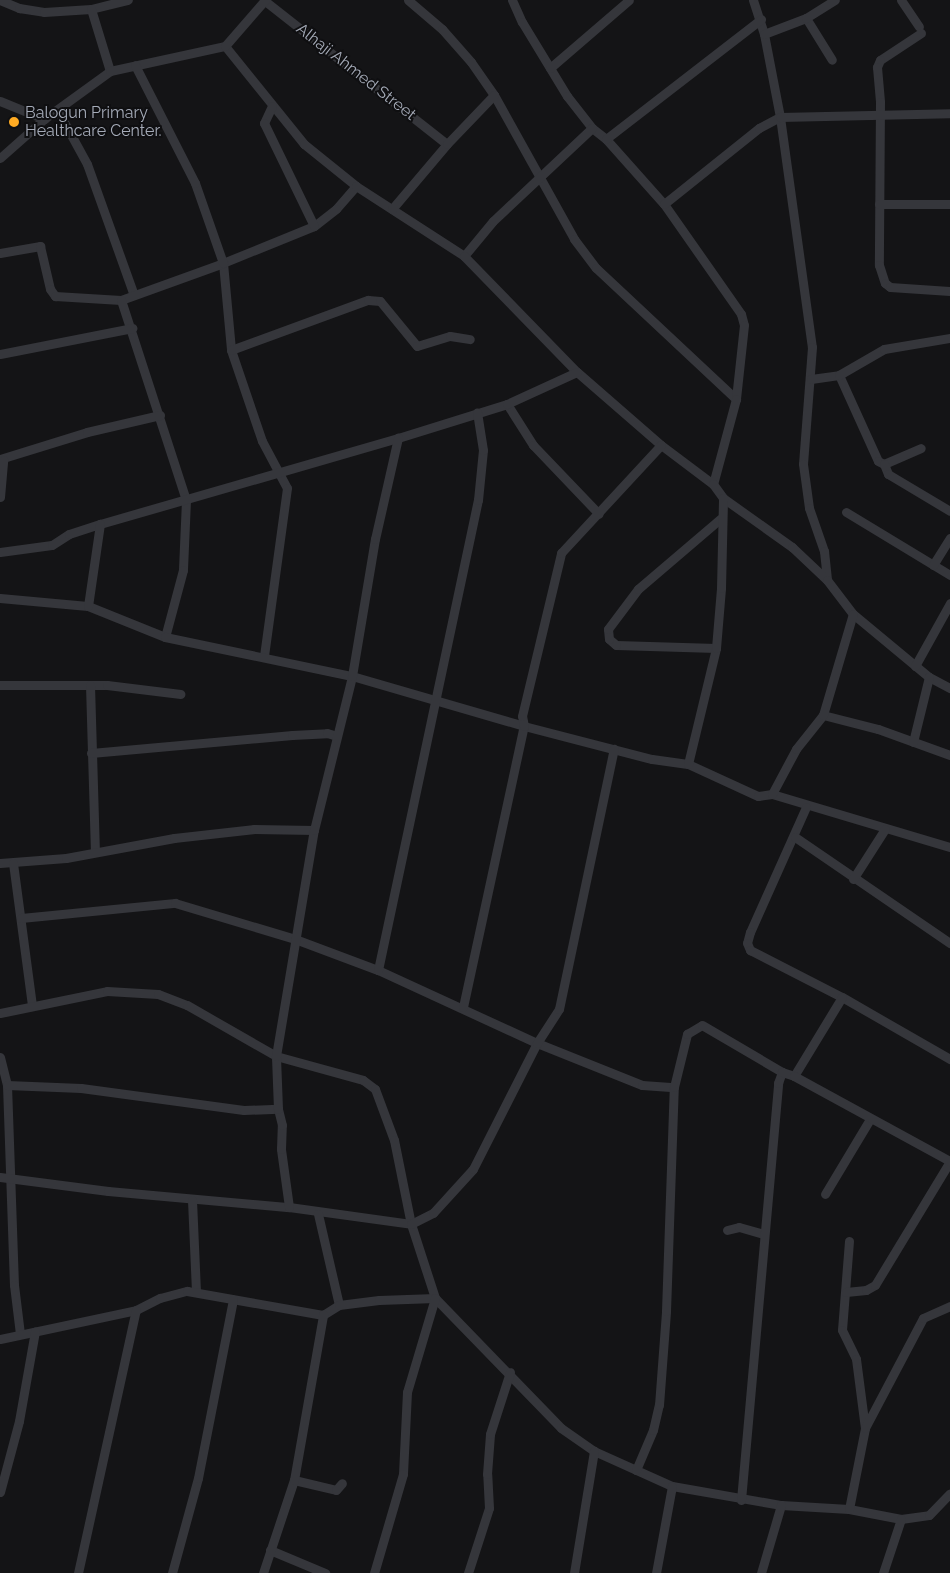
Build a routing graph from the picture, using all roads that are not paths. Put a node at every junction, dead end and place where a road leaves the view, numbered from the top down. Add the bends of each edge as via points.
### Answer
1 (0, 0) edge
2 (128, 0) edge
3 (265, 0) edge
4 (408, 0) edge
5 (512, 0) edge
6 (629, 0) edge
7 (753, 0) edge
8 (835, 0) edge
9 (901, 0) edge
10 (91, 9) junction
11 (806, 18) junction
12 (761, 19) junction
13 (764, 34) junction
14 (225, 46) junction
15 (832, 60) dead end
16 (135, 65) junction
17 (550, 68) junction
18 (110, 71) junction
19 (494, 95) junction
20 (0, 101) edge
21 (272, 106) junction
22 (58, 111) junction
23 (950, 113) edge
24 (878, 114) junction
25 (780, 117) junction
26 (44, 118) junction
27 (592, 128) junction
28 (606, 139) junction
29 (447, 144) junction
30 (0, 158) edge
31 (540, 177) junction
32 (356, 186) junction
33 (664, 204) junction
34 (879, 204) junction
35 (950, 204) edge
36 (392, 209) junction
37 (314, 226) junction
38 (0, 252) edge
39 (464, 256) junction
40 (223, 263) junction
41 (950, 291) edge
42 (134, 295) junction
43 (121, 300) junction
44 (132, 328) junction
45 (950, 338) edge
46 (470, 339) dead end
47 (230, 350) junction
48 (0, 354) edge
49 (577, 372) junction
50 (839, 374) junction
51 (811, 379) junction
52 (736, 399) junction
53 (507, 404) junction
54 (477, 412) junction
55 (160, 415) junction
56 (398, 438) junction
57 (661, 445) junction
58 (921, 448) dead end
59 (2, 460) edge
60 (884, 464) junction
61 (280, 470) junction
62 (713, 484) junction
63 (0, 496) edge
64 (723, 498) junction
65 (186, 500) junction
66 (950, 511) edge
67 (846, 512) dead end
68 (599, 514) junction
69 (720, 519) junction
70 (100, 524) junction
71 (950, 538) edge
72 (0, 552) edge
73 (933, 565) junction
74 (950, 575) edge
75 (827, 580) junction
76 (0, 598) edge
77 (950, 603) edge
78 (88, 606) junction
79 (853, 614) junction
80 (165, 637) junction
81 (716, 648) junction
82 (264, 655) junction
83 (915, 666) junction
84 (352, 676) junction
85 (929, 677) junction
86 (0, 685) edge
87 (90, 685) junction
88 (950, 688) edge
89 (180, 694) dead end
90 (436, 698) junction
91 (823, 715) junction
92 (524, 726) junction
93 (337, 736) junction
94 (913, 742) junction
95 (614, 749) junction
96 (91, 753) junction
97 (950, 755) edge
98 (688, 764) junction
99 (772, 794) junction
100 (806, 807) junction
101 (885, 829) junction
102 (314, 830) junction
103 (795, 838) junction
104 (950, 847) edge
105 (95, 852) junction
106 (0, 863) edge
107 (14, 863) junction
108 (852, 879) junction
109 (20, 918) junction
110 (296, 938) junction
111 (950, 943) edge
112 (378, 970) junction
113 (842, 997) junction
114 (32, 1005) junction
115 (463, 1007) junction
116 (0, 1012) edge
117 (537, 1043) junction
118 (276, 1056) junction
119 (0, 1057) edge
120 (950, 1059) edge
121 (782, 1072) junction
122 (794, 1076) junction
123 (7, 1085) junction
124 (674, 1087) junction
125 (278, 1109) junction
126 (870, 1119) junction
127 (950, 1161) edge
128 (0, 1177) edge
129 (12, 1178) junction
130 (825, 1194) dead end
131 (192, 1200) junction
132 (289, 1208) junction
133 (318, 1214) junction
134 (411, 1224) junction
135 (727, 1230) dead end
136 (764, 1234) junction
137 (849, 1241) dead end
138 (196, 1292) junction
139 (846, 1292) junction
140 (435, 1298) junction
141 (233, 1299) junction
142 (339, 1305) junction
143 (950, 1306) edge
144 (136, 1310) junction
145 (323, 1315) junction
146 (35, 1331) junction
147 (20, 1334) junction
148 (0, 1339) edge
149 (510, 1372) junction
150 (865, 1428) junction
151 (594, 1450) junction
152 (636, 1470) junction
153 (294, 1480) junction
154 (342, 1483) dead end
155 (672, 1486) junction
156 (0, 1492) edge
157 (950, 1494) edge
158 (741, 1500) junction
159 (781, 1505) junction
160 (849, 1509) junction
161 (901, 1519) junction
162 (270, 1550) junction
163 (321, 1572) edge
164 (78, 1573) edge
165 (172, 1573) edge
166 (263, 1573) edge
167 (373, 1573) edge
168 (468, 1573) edge
169 (574, 1573) edge
170 (656, 1573) edge
171 (761, 1573) edge
172 (883, 1573) edge

1 - 10 street via 19,8 44,12
2 - 10 street
3 - 14 street
3 - 29 street, Alhaji Ahmed Street
4 - 19 street via 448,36
5 - 17 street
6 - 17 street
7 - 12 street
8 - 11 street
9 - 24 street via 920,30 878,63
10 - 18 street
11 - 13 street
11 - 15 street
12 - 13 street
12 - 28 street
13 - 25 street
14 - 16 street
14 - 21 street
16 - 18 street
16 - 40 street via 195,183
17 - 27 street
18 - 22 street
19 - 29 street
19 - 31 street
20 - 26 street
21 - 32 street via 304,144
21 - 37 street via 264,123
22 - 26 street
22 - 42 street via 87,164
23 - 24 street
24 - 25 street
24 - 34 street
25 - 33 street via 759,128
25 - 51 street via 812,348
26 - 30 street
27 - 28 street
27 - 31 street
28 - 33 street
29 - 36 street
31 - 39 street via 493,221
31 - 52 street via 574,239 596,268
32 - 36 street
32 - 37 street via 336,209
33 - 52 street via 741,314 744,325
34 - 35 street
34 - 41 street via 879,265 885,283 898,289
36 - 39 street
37 - 40 street
38 - 43 street via 40,246 50,289 55,296
39 - 49 street
40 - 42 street
40 - 47 street
42 - 43 street
43 - 44 street
44 - 48 street
44 - 55 street
45 - 50 street via 884,349
46 - 47 street via 450,336 417,346 380,301 368,300
47 - 61 street via 262,441
49 - 53 street
49 - 57 street
50 - 51 street
50 - 60 street via 877,460
51 - 75 street via 804,464 809,508 824,551
52 - 62 street
53 - 54 street
53 - 68 street via 533,445
54 - 56 street
54 - 90 street via 483,450 478,500
55 - 59 street via 87,432
55 - 65 street
56 - 61 street
56 - 84 street via 375,539
57 - 62 street
57 - 68 street
58 - 60 street
59 - 63 street
60 - 66 street via 888,474
61 - 65 street
61 - 82 street via 287,488
62 - 64 street
64 - 69 street
64 - 75 street via 792,547
65 - 70 street
65 - 80 street via 183,570
67 - 73 street
68 - 92 street via 561,553 522,716
69 - 81 street via 721,588
69 - 81 street via 638,589 608,629 609,639 616,644
70 - 72 street via 69,534 52,545
70 - 78 street
71 - 73 street
73 - 74 street
75 - 79 street
76 - 78 street
77 - 83 street
78 - 80 street
79 - 83 street
79 - 91 street
80 - 82 street
81 - 98 street
82 - 84 street
83 - 85 street
84 - 90 street
84 - 93 street
85 - 88 street
85 - 94 street
86 - 87 street
87 - 89 street
87 - 96 street
90 - 92 street
90 - 112 street
91 - 94 street via 878,728
91 - 99 street via 796,749
92 - 95 street
92 - 115 street
93 - 96 street via 327,733 292,735
93 - 102 street
94 - 97 street
95 - 98 street
95 - 117 street via 559,1009
96 - 105 street
98 - 99 street via 758,796
99 - 100 street
100 - 101 street
100 - 103 street
101 - 104 street
101 - 108 street
102 - 105 street via 245,830
102 - 110 street
103 - 108 street
103 - 113 street via 747,943 750,950
105 - 107 street
106 - 107 street
107 - 109 street
108 - 111 street
109 - 110 street via 175,903
109 - 114 street
110 - 112 street
110 - 118 street
112 - 115 street
113 - 120 street
113 - 122 street
114 - 116 street
114 - 118 street via 107,991 158,994 187,1005
115 - 117 street
117 - 124 street via 642,1085
117 - 134 street via 473,1169 433,1213
118 - 125 street
118 - 134 street via 336,1070 363,1080 375,1089 394,1140
119 - 123 street
121 - 122 street
121 - 124 street via 699,1025 687,1034
121 - 136 street via 778,1083
122 - 126 street
123 - 125 street via 81,1088 244,1110
123 - 129 street
124 - 152 street via 659,1405 653,1430
125 - 132 street
126 - 127 street
126 - 130 street
127 - 139 street via 875,1285 866,1290
128 - 129 street
129 - 131 street
129 - 147 street via 14,1285
131 - 132 street
131 - 138 street
132 - 133 street
133 - 134 street
133 - 142 street
134 - 140 street
135 - 136 street via 739,1227
136 - 158 street
137 - 139 street
138 - 141 street
138 - 144 street via 160,1298
139 - 150 street via 842,1330 856,1358
140 - 142 street
140 - 149 street
140 - 167 street via 407,1392 403,1474
141 - 145 street
141 - 165 street via 198,1478
142 - 145 street
143 - 150 street via 923,1318
144 - 146 street
144 - 164 street
145 - 153 street
146 - 147 street
146 - 156 street via 19,1420
147 - 148 street
149 - 151 street via 561,1428
149 - 168 street via 490,1434 489,1508
150 - 160 street
151 - 152 street
151 - 169 street
152 - 155 street
153 - 154 street via 336,1490
153 - 162 street
155 - 158 street
155 - 170 street
157 - 161 street via 929,1515
158 - 159 street
159 - 160 street
159 - 171 street
160 - 161 street
161 - 172 street
162 - 163 street
162 - 166 street

